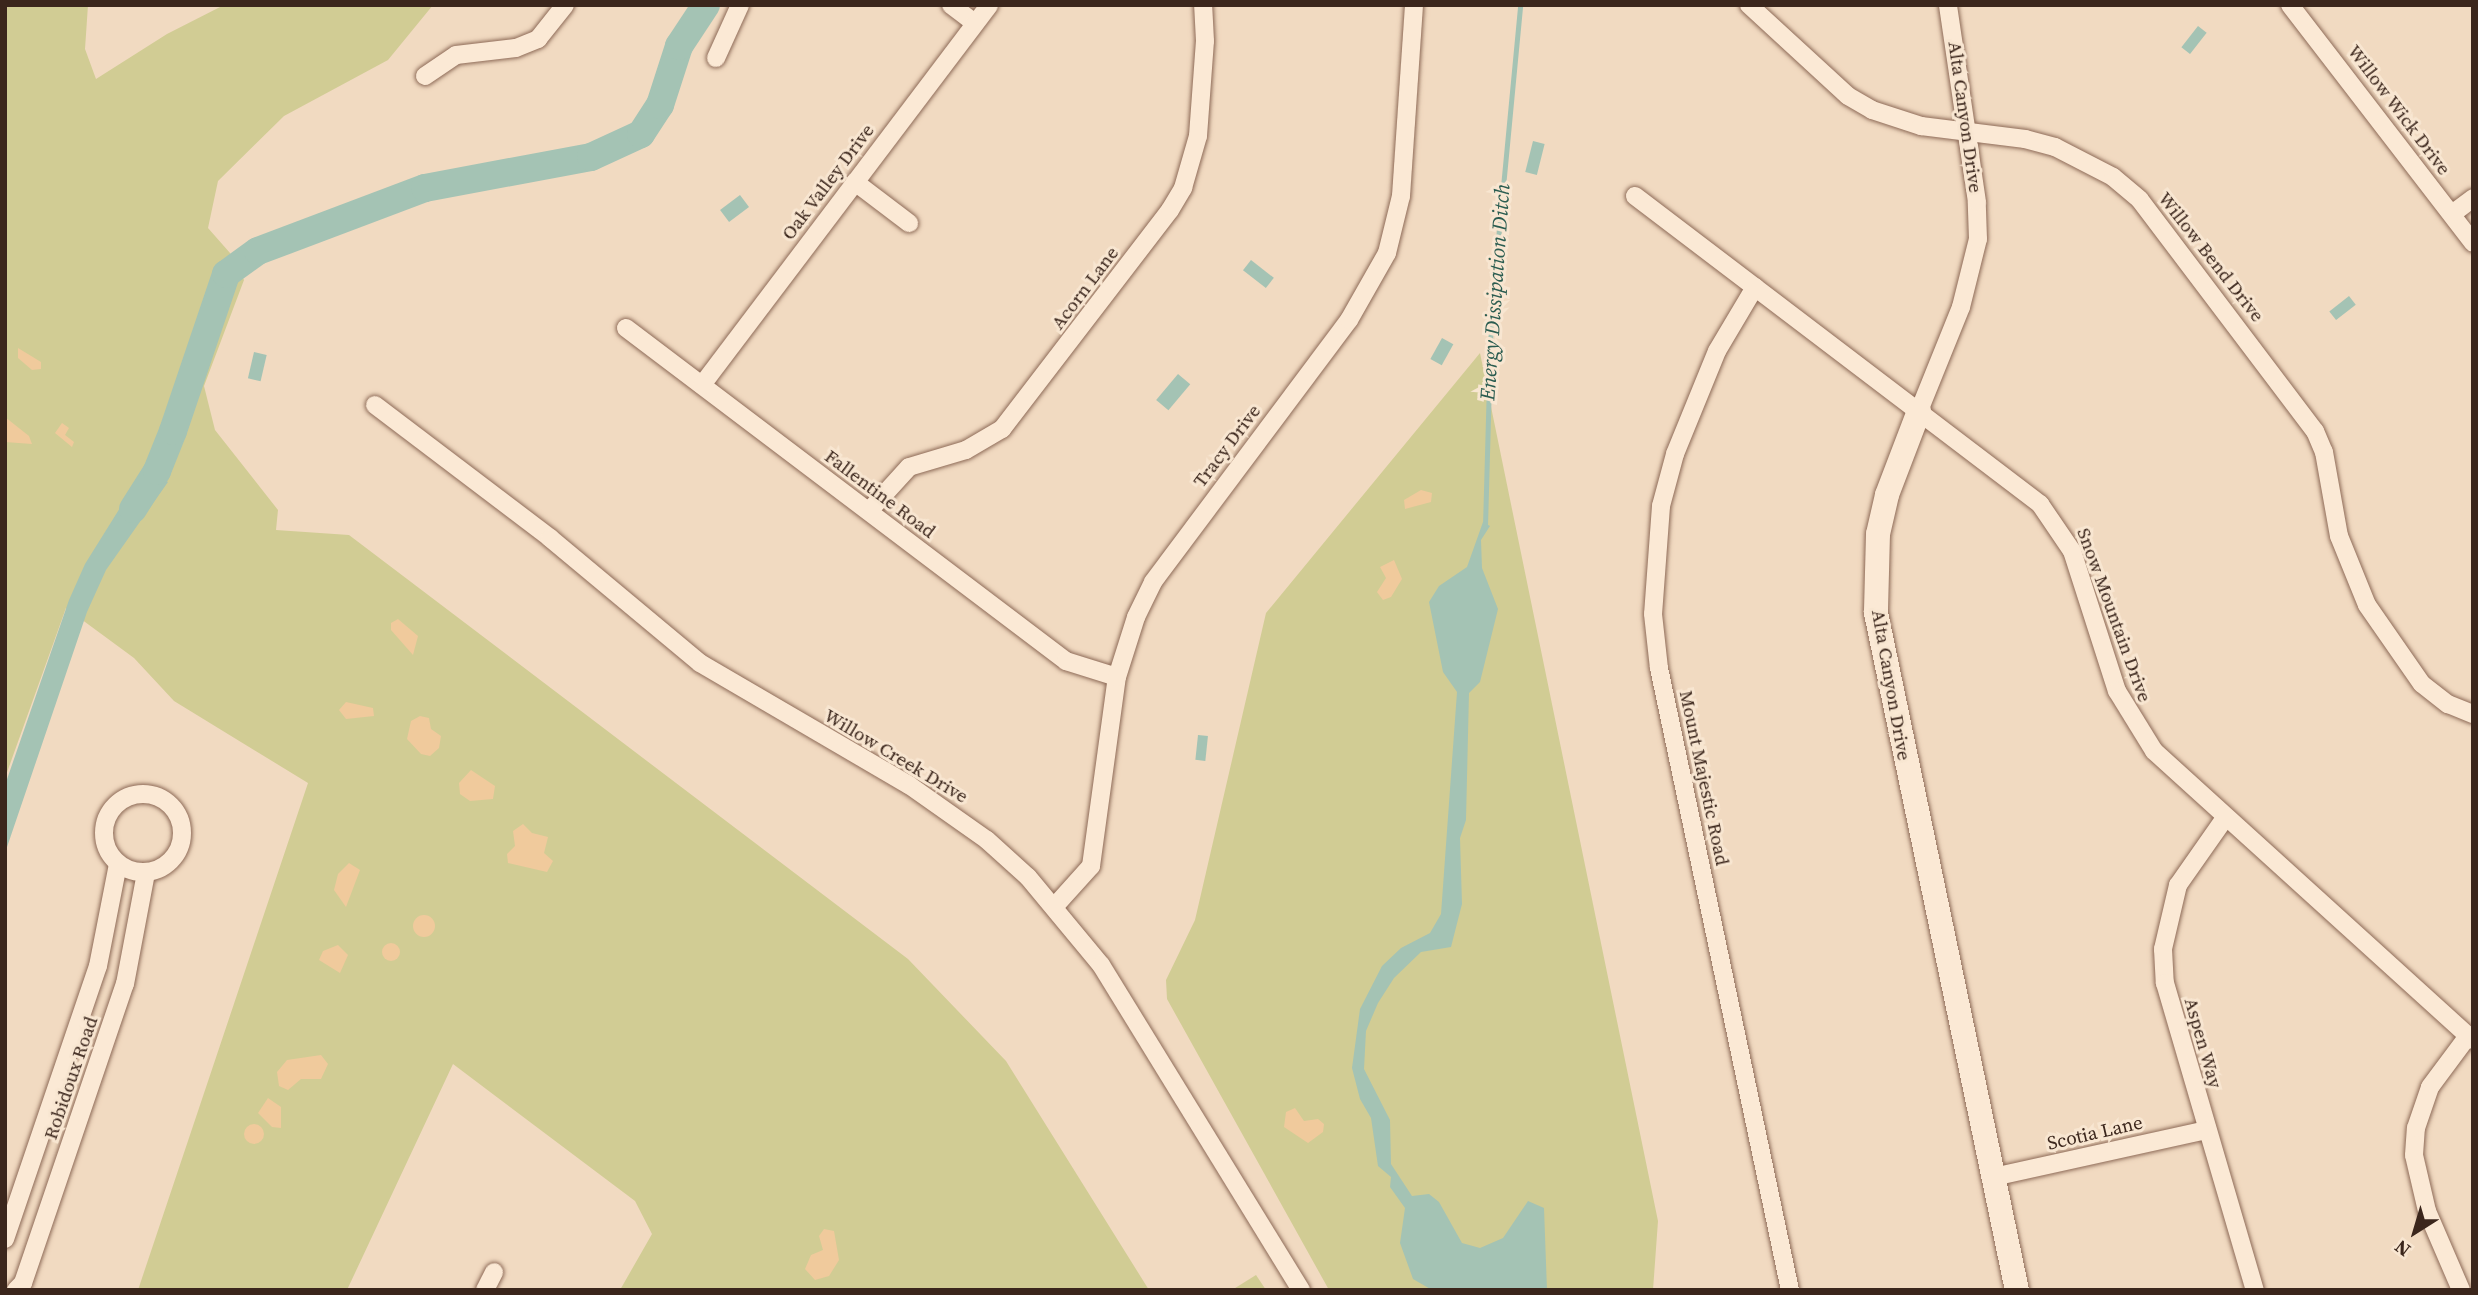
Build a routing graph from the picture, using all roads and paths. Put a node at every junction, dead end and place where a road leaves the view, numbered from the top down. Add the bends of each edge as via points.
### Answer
1 (565, 5) edge
2 (740, 5) edge
3 (951, 5) edge
4 (989, 5) edge
5 (1203, 5) edge
6 (1414, 5) edge
7 (1749, 5) edge
8 (1948, 5) edge
9 (2290, 5) edge
10 (975, 23) junction
11 (716, 58) dead end
12 (425, 76) dead end
13 (1968, 131) junction
14 (855, 182) junction
15 (1635, 196) dead end
16 (2473, 198) edge
17 (2452, 214) junction
18 (909, 223) dead end
19 (2473, 243) edge
20 (1755, 287) junction
21 (626, 328) dead end
22 (702, 385) junction
23 (375, 405) dead end
24 (1919, 411) junction
25 (869, 511) junction
26 (1117, 677) junction
27 (2473, 714) edge
28 (2225, 818) junction
29 (118, 864) junction
30 (146, 873) junction
31 (1055, 906) junction
32 (2470, 1038) edge
33 (2207, 1130) junction
34 (1993, 1177) junction
35 (5, 1239) edge
36 (494, 1272) dead end
37 (16, 1290) edge
38 (485, 1290) edge
39 (1301, 1290) edge
40 (1790, 1290) edge
41 (2017, 1290) edge
42 (2255, 1290) edge
43 (2460, 1290) edge

1 - 12 street via 538,39 516,48 456,55
2 - 11 street
3 - 10 street
4 - 10 street, Oak Valley Drive
5 - 25 street, Acorn Lane via 1198,136 1183,188 1170,210 1002,429 966,450 909,467
6 - 26 street, Tracy Drive via 1401,196 1387,253 1349,320 1153,582
7 - 13 street, Willow Bend Drive via 1848,96 1897,121
8 - 13 street, Alta Canyon Drive
9 - 17 street, Willow Wick Drive
10 - 14 street, Oak Valley Drive
13 - 24 street, Alta Canyon Drive via 1977,202 1973,269
13 - 27 street, Willow Bend Drive via 2055,147 2113,177 2140,200 2315,431 2324,452 2339,536 2367,605 2422,684 2448,704
14 - 18 street
14 - 22 street, Oak Valley Drive
15 - 20 street, Snow Mountain Drive
16 - 17 street
17 - 19 street, Willow Wick Drive
20 - 24 street, Snow Mountain Drive
20 - 40 street, Mount Majestic Road via 1717,351 1675,454 1659,519 1653,614 1659,668
21 - 22 street, Fallentine Road
22 - 25 street, Fallentine Road
23 - 31 street, Willow Creek Drive via 550,538 689,655 948,811 988,840
24 - 28 street, Snow Mountain Drive via 2019,484 2058,526 2072,551 2127,713 2154,751
24 - 34 street, Alta Canyon Drive via 1881,521 1874,574 1876,613
25 - 26 street, Fallentine Road via 1066,660
26 - 31 street, Tracy Drive via 1091,866
28 - 32 street, Snow Mountain Drive
28 - 33 street, Aspen Way via 2178,885 2162,949 2172,1017
29 - 30 street
29 - 30 street via 104,843 113,807 129,793 168,802 183,821 183,831 165,866
29 - 35 street, Robidoux Road via 98,966
30 - 37 street, Robidoux Road via 125,984 23,1283
31 - 39 street, Willow Creek Drive via 1101,965
32 - 43 street via 2430,1087 2416,1128 2414,1155 2427,1210
33 - 34 street, Scotia Lane
33 - 42 street, Aspen Way
34 - 41 street, Alta Canyon Drive
36 - 38 street

